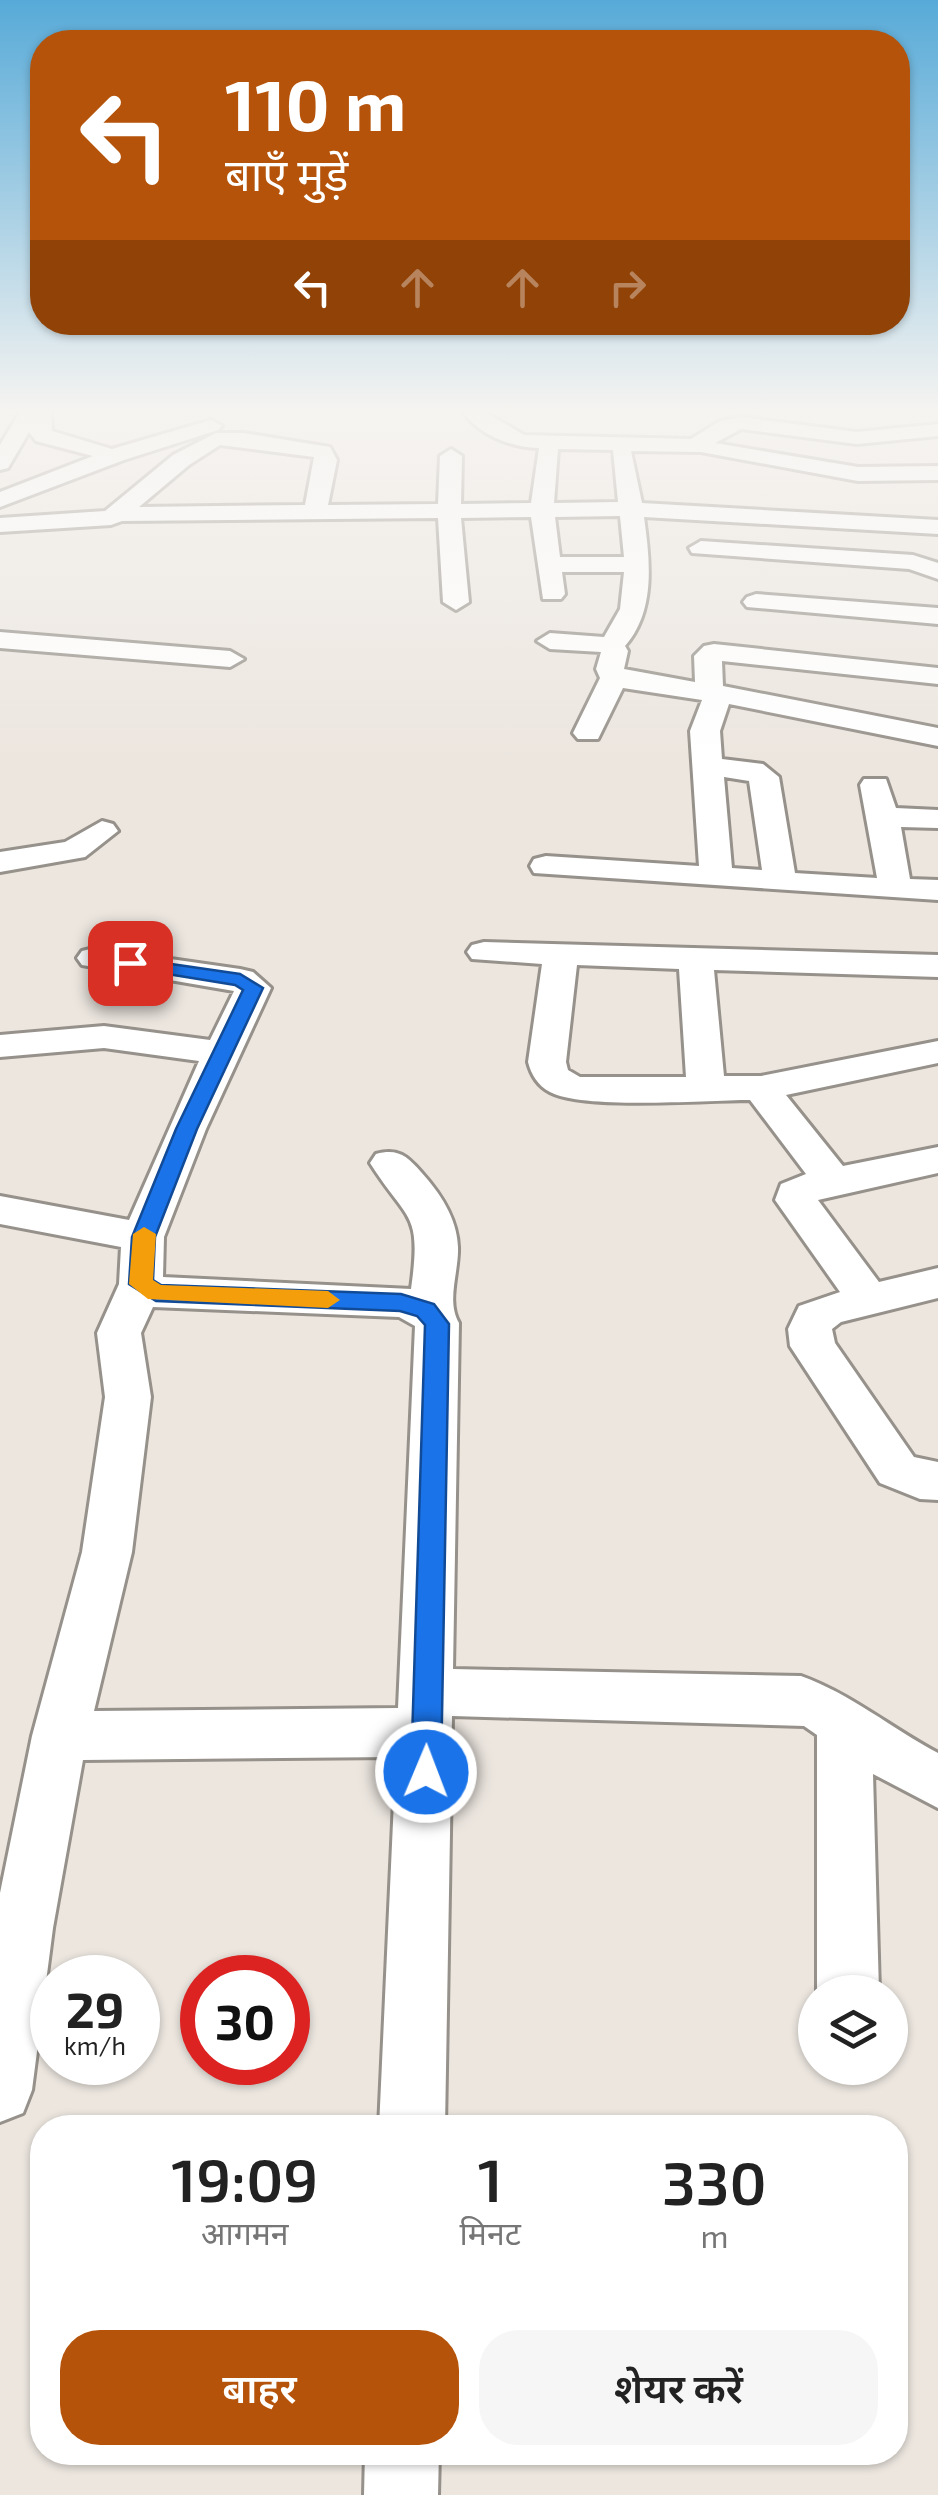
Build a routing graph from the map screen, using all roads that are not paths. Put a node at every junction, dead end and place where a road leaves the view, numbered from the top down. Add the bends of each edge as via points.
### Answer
1 (450, 528) edge
2 (544, 528) edge
3 (632, 528) edge
4 (700, 548) dead end
5 (548, 564) junction
6 (635, 565) junction
7 (938, 572) edge
8 (552, 594) dead end
9 (456, 602) dead end
10 (756, 602) dead end
11 (938, 616) edge
12 (2, 626) edge
13 (894, 641) junction
14 (550, 642) dead end
15 (611, 646) junction
16 (230, 659) dead end
17 (938, 676) edge
18 (614, 678) junction
19 (714, 693) junction
20 (588, 734) dead end
21 (938, 737) edge
22 (709, 767) junction
23 (938, 819) edge
24 (102, 831) dead end
25 (0, 862) edge
26 (546, 866) dead end
27 (716, 876) junction
28 (780, 882) junction
29 (895, 889) junction
30 (938, 890) edge
31 (484, 952) dead end
32 (561, 954) junction
33 (94, 958) dead end
34 (696, 958) junction
35 (938, 966) edge
36 (0, 1046) edge
37 (938, 1052) edge
38 (222, 1053) junction
39 (762, 1088) junction
40 (706, 1089) junction
41 (938, 1160) edge
42 (390, 1164) dead end
43 (834, 1182) junction
44 (0, 1210) edge
45 (142, 1260) junction
46 (938, 1283) edge
47 (868, 1299) junction
48 (430, 1313) junction
49 (938, 1481) edge
50 (427, 1713) junction
51 (844, 1726) junction
52 (60, 1736) junction
53 (938, 1782) edge
54 (12, 1921) edge
55 (848, 1975) edge
56 (0, 2090) edge
57 (412, 2115) edge
58 (402, 2465) edge
59 (401, 2495) edge

1 - 9 street
2 - 5 street
3 - 6 street
4 - 7 street via 914,562
5 - 6 street
5 - 8 street
6 - 15 street via 630,626
10 - 13 street
11 - 13 street
12 - 16 street
13 - 17 street
13 - 19 street via 714,652 708,656
14 - 15 street
15 - 18 street
18 - 19 street
18 - 20 street
19 - 21 street
19 - 22 street via 705,724
22 - 27 street
22 - 28 street via 764,777
23 - 29 street via 879,800
24 - 25 street via 74,850
26 - 27 street
27 - 28 street
28 - 29 street
29 - 30 street
31 - 32 street
32 - 34 street
32 - 40 street via 549,1074 577,1089
33 - 38 street via 250,983 252,992
34 - 35 street
34 - 40 street
36 - 38 street via 104,1037
37 - 39 street
38 - 45 street
39 - 40 street
39 - 43 street
41 - 43 street
42 - 48 street via 421,1196 437,1227
43 - 47 street via 800,1190 796,1200
44 - 45 street
45 - 48 street via 156,1293 401,1302
45 - 52 street via 119,1332 128,1396 107,1552
46 - 47 street
47 - 49 street via 815,1317 812,1346 897,1470
48 - 50 street via 437,1324
50 - 51 street via 499,1691 786,1698 823,1709
50 - 52 street
50 - 57 street
51 - 53 street
51 - 55 street
52 - 54 street
54 - 56 street
58 - 59 street

